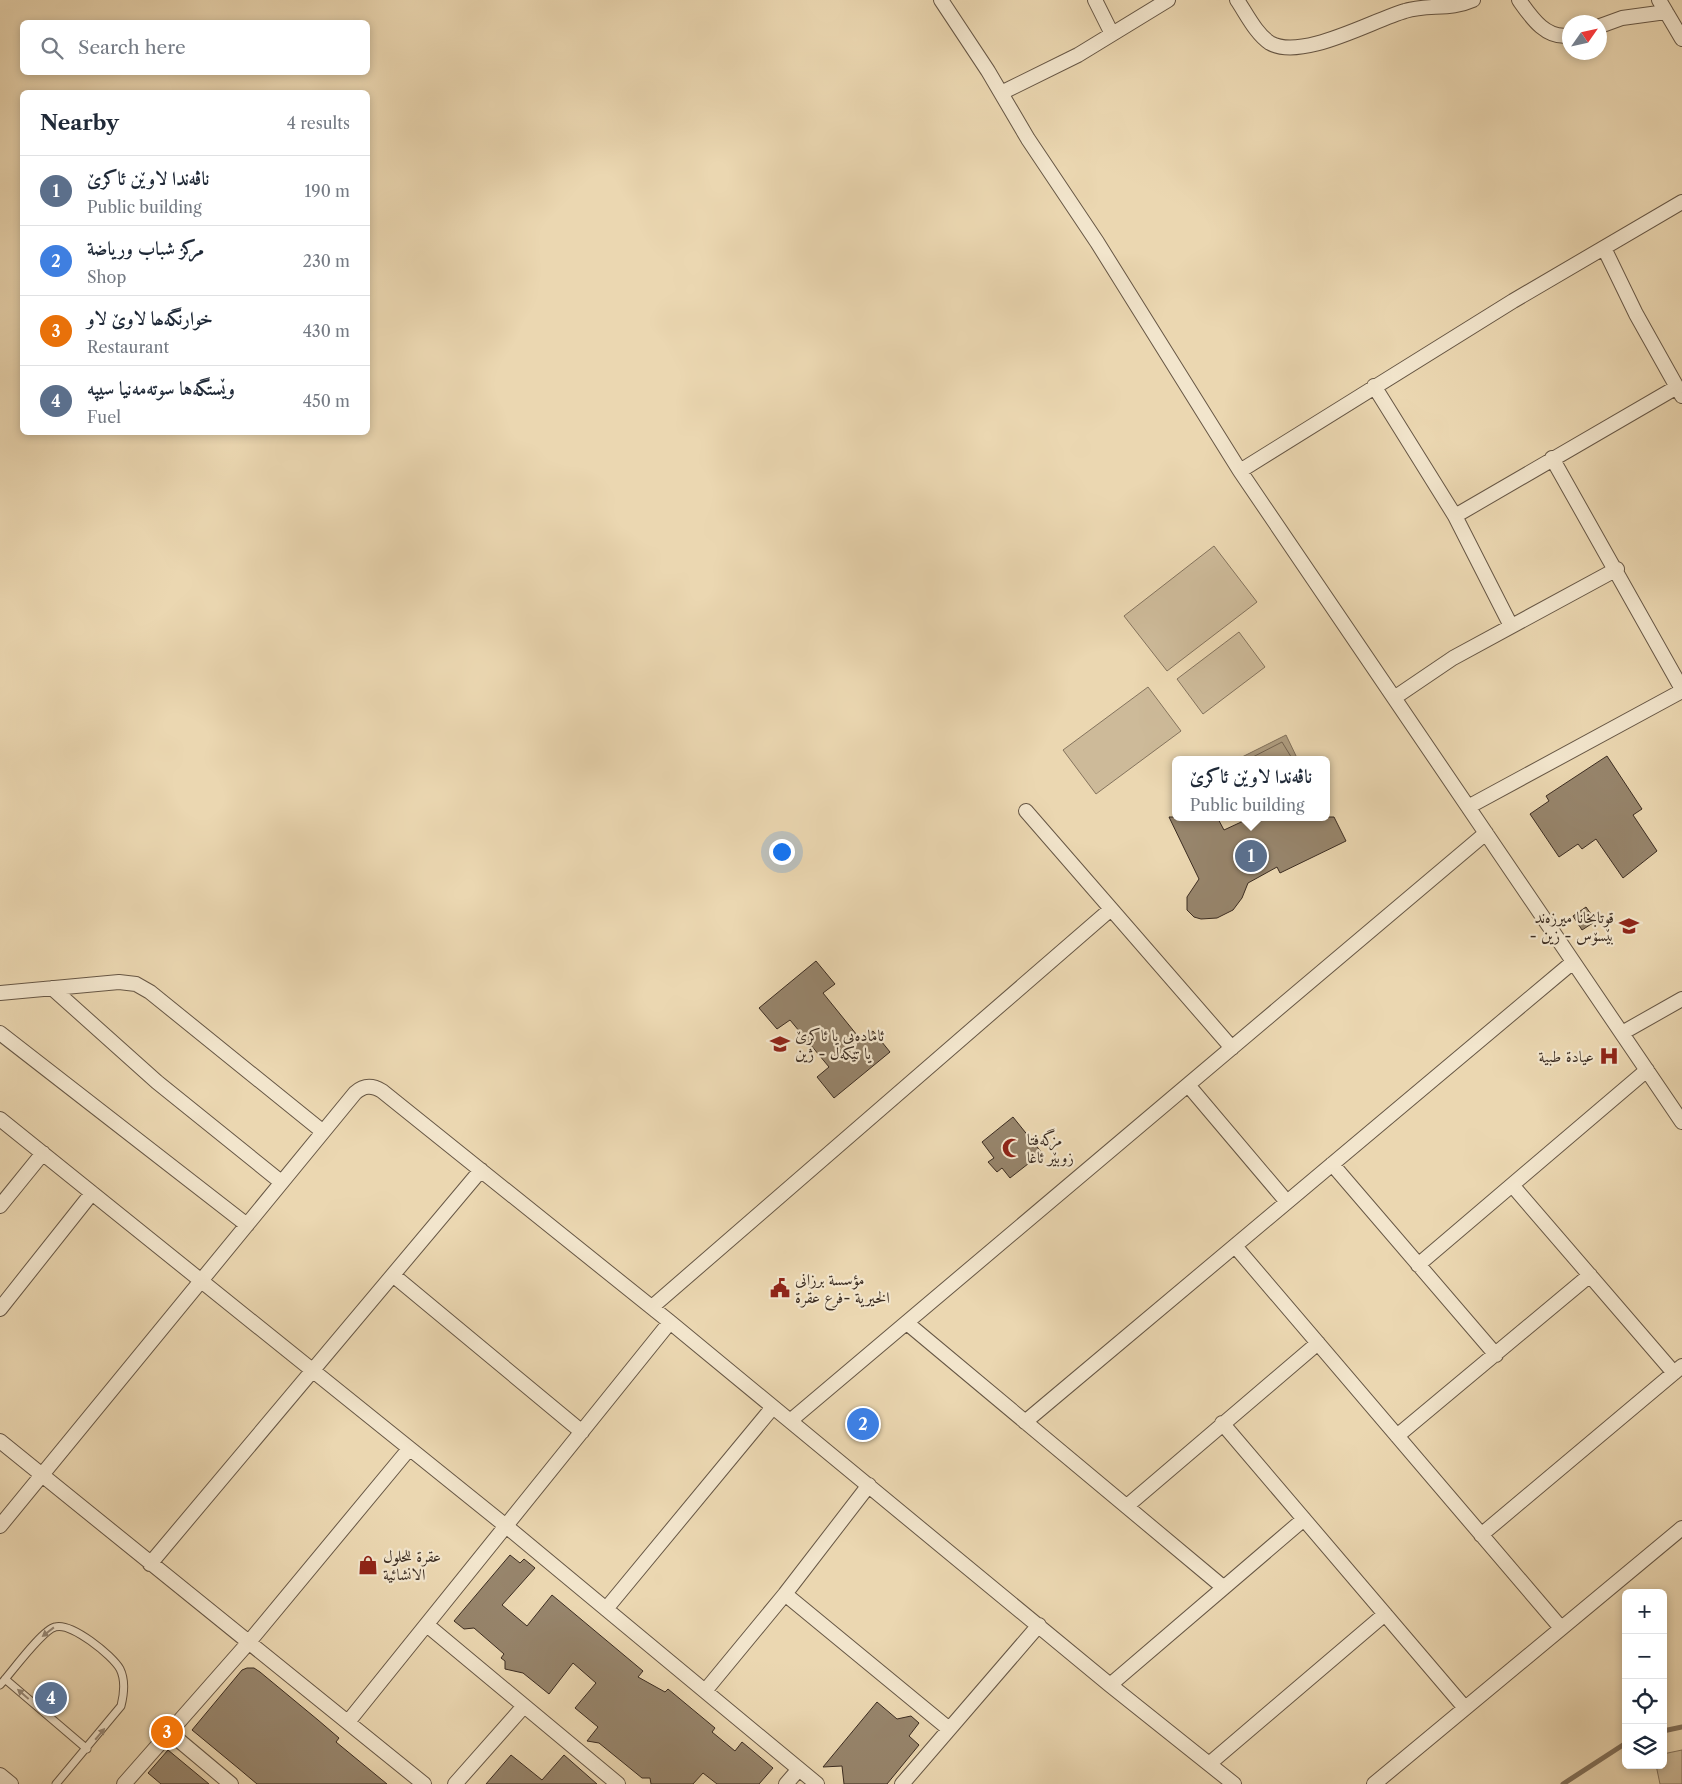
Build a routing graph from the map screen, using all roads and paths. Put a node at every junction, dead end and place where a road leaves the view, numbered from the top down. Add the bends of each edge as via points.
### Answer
1 (941, 0) edge
2 (1095, 0) edge
3 (1168, 0) edge
4 (1237, 0) edge
5 (1473, 0) edge
6 (1520, 0) edge
7 (1659, 0) edge
8 (1666, 12) junction
9 (1607, 23) edge
10 (1112, 34) junction
11 (1562, 36) edge
12 (1682, 39) edge
13 (1001, 93) junction
14 (1682, 202) edge
15 (1604, 248) junction
16 (1374, 386) junction
17 (1679, 391) edge
18 (1552, 458) junction
19 (1240, 471) junction
20 (1455, 516) junction
21 (1616, 569) junction
22 (1511, 626) junction
23 (1682, 690) edge
24 (1394, 698) junction
25 (1468, 807) junction
26 (1026, 811) dead end
27 (1486, 833) junction
28 (1111, 909) junction
29 (1573, 962) junction
30 (52, 988) junction
31 (0, 993) edge
32 (1682, 999) edge
33 (0, 1033) edge
34 (1622, 1033) junction
35 (1232, 1048) junction
36 (1647, 1070) junction
37 (1188, 1085) junction
38 (0, 1119) edge
39 (1682, 1122) edge
40 (322, 1131) junction
41 (43, 1153) junction
42 (1332, 1164) junction
43 (480, 1170) junction
44 (281, 1182) junction
45 (1512, 1185) junction
46 (92, 1193) junction
47 (1287, 1202) junction
48 (0, 1206) edge
49 (247, 1225) junction
50 (1235, 1246) junction
51 (1418, 1265) junction
52 (393, 1274) junction
53 (1590, 1275) junction
54 (201, 1281) junction
55 (652, 1307) junction
56 (0, 1309) edge
57 (670, 1322) junction
58 (907, 1323) junction
59 (1318, 1343) junction
60 (1496, 1356) junction
61 (1678, 1370) edge
62 (312, 1371) junction
63 (773, 1407) junction
64 (790, 1421) junction
65 (1025, 1422) junction
66 (1222, 1423) junction
67 (582, 1432) junction
68 (1397, 1436) junction
69 (0, 1441) edge
70 (410, 1449) junction
71 (42, 1475) junction
72 (869, 1485) junction
73 (1127, 1506) junction
74 (1304, 1519) junction
75 (0, 1526) edge
76 (506, 1526) junction
77 (1682, 1528) edge
78 (1482, 1535) junction
79 (150, 1564) junction
80 (1223, 1587) junction
81 (786, 1594) junction
82 (606, 1610) junction
83 (1385, 1614) junction
84 (427, 1625) junction
85 (1038, 1625) junction
86 (1561, 1628) junction
87 (248, 1642) junction
88 (5, 1678) junction
89 (0, 1685) edge
90 (1110, 1685) junction
91 (705, 1691) junction
92 (524, 1706) junction
93 (1465, 1708) junction
94 (348, 1722) junction
95 (949, 1729) junction
96 (169, 1732) junction
97 (87, 1748) junction
98 (1209, 1764) junction
99 (799, 1769) junction
100 (0, 1775) edge
101 (11, 1784) edge
102 (56, 1784) edge
103 (124, 1784) edge
104 (232, 1784) edge
105 (424, 1784) edge
106 (455, 1784) edge
107 (618, 1784) edge
108 (786, 1784) edge
109 (817, 1784) edge
110 (902, 1784) edge
111 (1234, 1784) edge
112 (1374, 1784) edge

1 - 13 street
2 - 10 street
3 - 10 street
4 - 5 street via 1270,42 1281,46 1304,46 1337,39 1387,16 1412,9 1440,8
6 - 11 street via 1543,30
7 - 8 street
8 - 9 street
8 - 12 street
10 - 13 street via 1078,55
13 - 19 street
14 - 15 street
15 - 16 street
15 - 17 street
16 - 19 street
16 - 20 street
17 - 18 street
18 - 20 street
18 - 21 street
19 - 24 street
20 - 22 street
21 - 22 street
21 - 23 street
22 - 24 street via 1453,658
23 - 25 street
24 - 25 street
25 - 27 street
26 - 28 street
27 - 29 street
27 - 35 street
28 - 35 street
28 - 55 street
29 - 34 street
29 - 42 street
30 - 31 street
30 - 40 street via 119,982 144,987
30 - 44 street via 158,1082
32 - 34 street
33 - 49 street
34 - 36 street
35 - 37 street
36 - 39 street
36 - 45 street
37 - 47 street
37 - 58 street
38 - 41 street
40 - 43 street via 354,1093 371,1086 382,1091
40 - 44 street
41 - 46 street
41 - 48 street
42 - 47 street
42 - 51 street
43 - 52 street
43 - 55 street
44 - 49 street
45 - 51 street
45 - 53 street
46 - 54 street
46 - 56 street
47 - 50 street
49 - 54 street
50 - 59 street
50 - 65 street
51 - 60 street
52 - 62 street
52 - 67 street
53 - 60 street
53 - 61 street
54 - 62 street
54 - 71 street
55 - 57 street
57 - 63 street
57 - 67 street
58 - 64 street
58 - 65 street
59 - 66 street
59 - 68 street
60 - 68 street
61 - 78 street
62 - 70 street
62 - 79 street
63 - 64 street
63 - 82 street
64 - 72 street
65 - 73 street
66 - 73 street
66 - 74 street
67 - 76 street
68 - 78 street
69 - 71 street
70 - 76 street
70 - 87 street
71 - 75 street
71 - 79 street
72 - 81 street
72 - 85 street
73 - 80 street
74 - 80 street
74 - 83 street
76 - 82 street
76 - 84 street
77 - 86 street
78 - 86 street
79 - 87 street
80 - 90 street
81 - 91 street
81 - 95 street
82 - 91 street
83 - 93 street
83 - 98 street
84 - 92 street
84 - 94 street
85 - 90 street
85 - 95 street
86 - 93 street
87 - 94 street
87 - 96 street
88 - 89 lane
97 -> 88 lane
97 -> 88 lane via 121,1706 124,1682 113,1660 73,1629 56,1627 46,1632
90 - 98 street
91 - 99 street
92 - 106 street
92 - 107 street
93 - 112 street
94 - 105 street
95 - 110 street
96 - 103 street
96 - 104 street
97 - 102 lane
98 - 111 street
99 - 108 street
99 - 109 street
100 - 101 street

